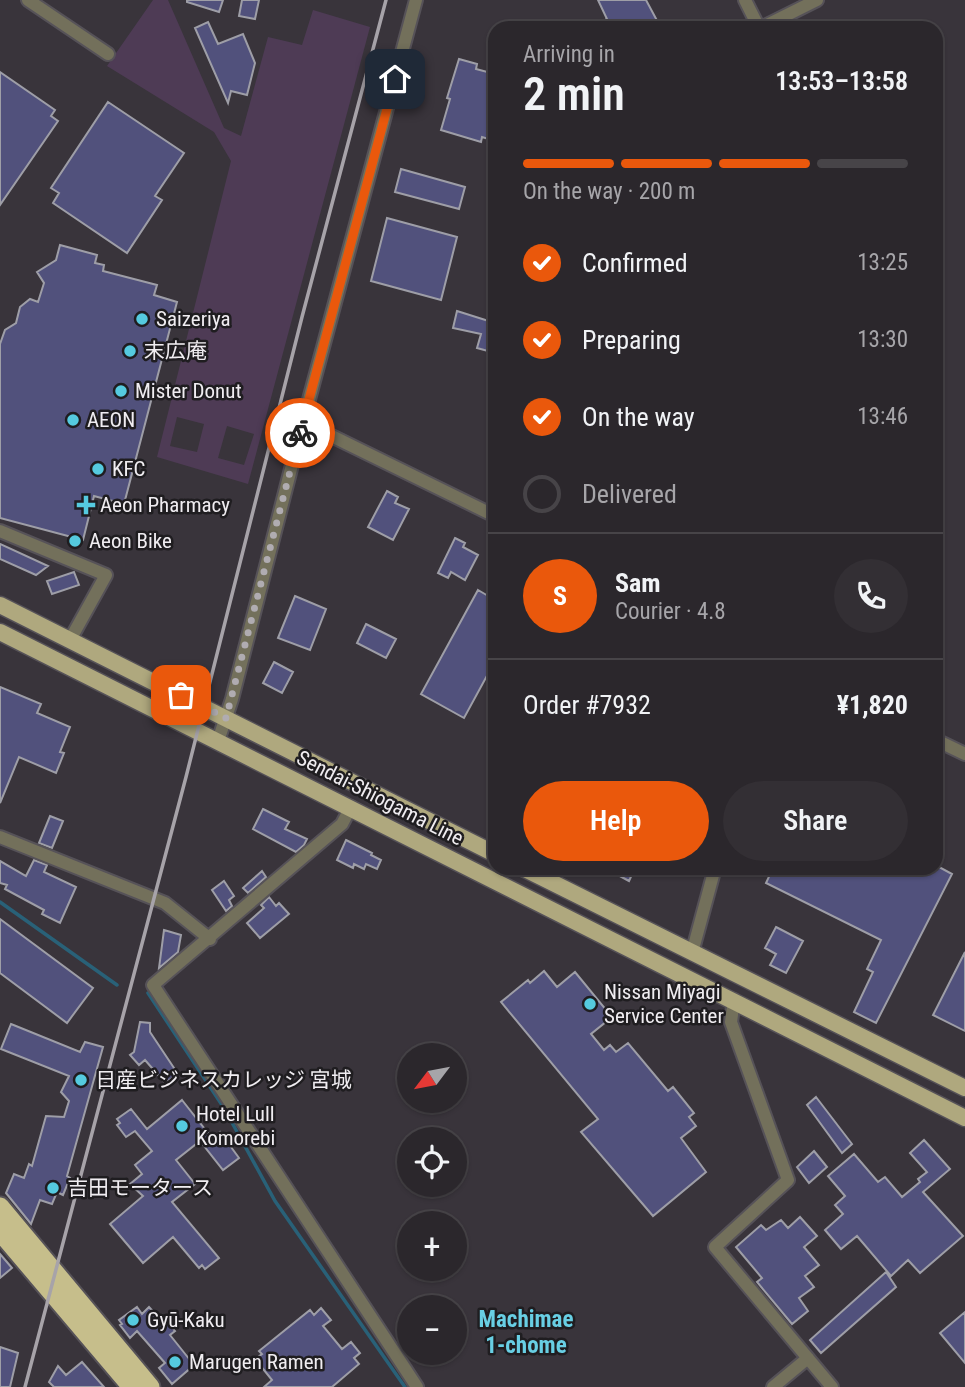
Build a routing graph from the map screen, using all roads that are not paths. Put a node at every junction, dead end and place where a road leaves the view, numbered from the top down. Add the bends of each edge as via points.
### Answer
1 (28, 0) edge
2 (416, 0) edge
3 (745, 0) edge
4 (817, 0) edge
5 (756, 21) edge
6 (774, 21) edge
7 (108, 54) dead end
8 (303, 422) junction
9 (488, 513) edge
10 (0, 531) edge
11 (0, 605) edge
12 (0, 632) edge
13 (70, 640) junction
14 (226, 718) junction
15 (218, 741) junction
16 (943, 743) edge
17 (965, 754) edge
18 (351, 807) junction
19 (0, 838) edge
20 (488, 850) edge
21 (537, 875) edge
22 (713, 875) edge
23 (210, 939) junction
24 (692, 953) junction
25 (734, 1000) junction
26 (965, 1088) edge
27 (965, 1118) edge
28 (1, 1211) edge
29 (0, 1231) edge
30 (808, 1358) junction
31 (132, 1387) edge
32 (150, 1387) edge
33 (417, 1387) edge
34 (774, 1387) edge
35 (832, 1387) edge

1 - 7 street
2 - 8 street
3 - 5 street
4 - 6 street
8 - 9 street
8 - 14 street
10 - 13 street via 106,575
11 - 13 main road, Sendai-Shiogama Line
12 - 15 main road, Sendai-Shiogama Line
13 - 14 main road, Sendai-Shiogama Line
14 - 15 street
14 - 20 main road, Sendai-Shiogama Line
15 - 18 main road, Sendai-Shiogama Line
16 - 17 street
18 - 23 street via 342,824
18 - 25 main road, Sendai-Shiogama Line
19 - 23 street via 165,903
21 - 24 main road
22 - 24 street
23 - 33 street via 153,985
24 - 26 main road
25 - 27 main road, Sendai-Shiogama Line
25 - 30 street via 731,1022 788,1180 715,1247
28 - 32 highway
29 - 31 highway
30 - 34 street
30 - 35 street

